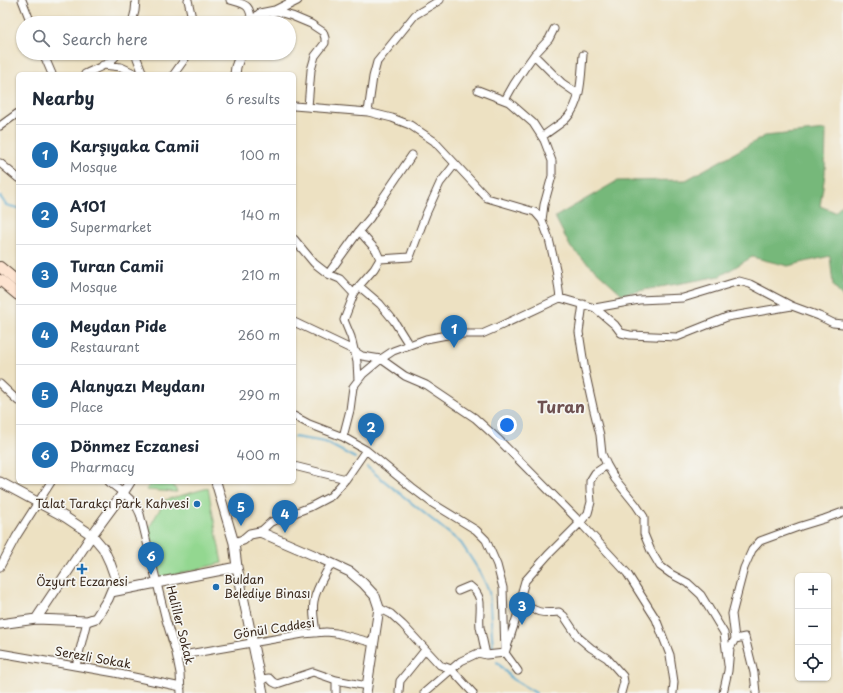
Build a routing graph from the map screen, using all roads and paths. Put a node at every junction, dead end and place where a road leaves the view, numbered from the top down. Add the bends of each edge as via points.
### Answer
1 (22, 0) edge
2 (136, 0) edge
3 (188, 0) edge
4 (230, 0) edge
5 (297, 0) edge
6 (440, 0) edge
7 (275, 11) junction
8 (28, 16) edge
9 (134, 16) edge
10 (191, 16) edge
11 (251, 16) edge
12 (258, 16) edge
13 (292, 16) edge
14 (296, 18) edge
15 (554, 29) dead end
16 (534, 55) junction
17 (583, 55) dead end
18 (46, 60) edge
19 (110, 60) edge
20 (138, 60) edge
21 (184, 60) edge
22 (238, 60) edge
23 (103, 65) junction
24 (51, 72) edge
25 (97, 72) edge
26 (132, 72) edge
27 (142, 72) edge
28 (175, 72) edge
29 (235, 72) edge
30 (478, 90) dead end
31 (578, 94) junction
32 (505, 100) junction
33 (296, 106) edge
34 (308, 107) junction
35 (368, 112) junction
36 (16, 118) edge
37 (0, 126) edge
38 (542, 137) junction
39 (412, 155) dead end
40 (0, 163) edge
41 (455, 164) junction
42 (16, 176) edge
43 (542, 220) junction
44 (359, 231) junction
45 (296, 241) edge
46 (380, 259) junction
47 (0, 267) edge
48 (328, 274) junction
49 (0, 280) edge
50 (16, 280) edge
51 (358, 286) junction
52 (16, 293) edge
53 (354, 294) junction
54 (560, 298) junction
55 (583, 304) junction
56 (792, 306) junction
57 (595, 308) junction
58 (296, 323) edge
59 (843, 324) edge
60 (409, 345) junction
61 (354, 351) junction
62 (381, 359) junction
63 (358, 380) junction
64 (0, 384) edge
65 (16, 399) edge
66 (296, 417) edge
67 (343, 437) junction
68 (366, 450) junction
69 (607, 465) junction
70 (296, 466) edge
71 (346, 479) junction
72 (0, 482) edge
73 (50, 484) edge
74 (112, 484) edge
75 (129, 484) edge
76 (217, 484) edge
77 (123, 493) junction
78 (38, 503) junction
79 (843, 512) edge
80 (580, 523) junction
81 (260, 532) junction
82 (92, 535) junction
83 (234, 543) junction
84 (331, 564) junction
85 (0, 567) edge
86 (237, 567) junction
87 (158, 582) junction
88 (458, 591) dead end
89 (111, 592) junction
90 (520, 602) junction
91 (379, 608) junction
92 (36, 619) junction
93 (87, 621) junction
94 (0, 624) edge
95 (316, 633) junction
96 (735, 639) junction
97 (253, 643) junction
98 (374, 643) junction
99 (425, 650) junction
100 (0, 653) edge
101 (505, 653) junction
102 (486, 655) junction
103 (177, 656) junction
104 (728, 664) junction
105 (76, 666) junction
106 (451, 669) junction
107 (518, 671) dead end
108 (260, 679) junction
109 (336, 680) junction
110 (181, 690) edge
111 (367, 690) edge
112 (263, 693) edge
113 (336, 693) edge
114 (399, 693) edge
115 (424, 693) edge
116 (473, 693) edge
117 (621, 693) edge
118 (674, 693) edge
119 (723, 693) edge
120 (756, 693) edge

1 - 8 street
2 - 9 street
3 - 10 street
4 - 11 street via 245,4
5 - 7 street
6 - 35 street via 415,16 376,62
7 - 12 street
7 - 13 street
14 - 34 street via 323,32 325,38 325,43 316,56 311,70
15 - 16 street via 549,39
16 - 31 street via 562,83
16 - 32 street
17 - 31 street
18 - 24 street
19 - 23 street
20 - 27 street
21 - 28 street
22 - 29 street
23 - 25 street
23 - 26 street via 121,67
30 - 32 street
31 - 38 street via 567,118
32 - 38 street via 533,123
33 - 34 street
34 - 35 street
35 - 41 street via 410,125 434,141
36 - 37 street
38 - 43 street via 552,161 552,176
39 - 44 street
40 - 42 street
41 - 43 street via 487,198 535,212
41 - 46 street via 440,183 410,257
43 - 54 street via 556,269
44 - 46 street via 376,250
44 - 48 street
45 - 48 street via 314,263
46 - 51 street
47 - 50 main road
48 - 53 street via 340,279
49 - 52 main road
51 - 53 street
51 - 60 street via 380,304
53 - 61 street via 344,320
54 - 55 street
54 - 60 street via 482,334 452,334
55 - 57 street
55 - 69 street via 580,332 585,371 600,434 602,454
56 - 57 street via 739,281 683,298 639,300
56 - 57 street via 727,317 677,337 621,333
56 - 59 street via 833,324
58 - 61 street
60 - 62 street
61 - 62 street via 362,356
61 - 63 street
62 - 63 street
62 - 80 street via 476,418
63 - 67 street via 353,387
64 - 65 street
66 - 67 street
67 - 68 street
68 - 71 street
68 - 101 street via 432,503 476,530 486,540 497,565 503,588
69 - 80 street via 594,473 590,481 591,502 588,513
69 - 104 street via 644,517 644,534 660,566 688,583 701,595 724,633
70 - 71 street
71 - 81 street via 331,496 271,522
72 - 78 street
73 - 78 street
74 - 77 street, Haliller Sokak
75 - 77 street
76 - 83 street
77 - 82 street
77 - 87 street, Haliller Sokak via 138,508
78 - 82 street
78 - 85 street
79 - 96 street via 760,541 752,550 744,568 732,614
80 - 90 street via 525,581
80 - 118 street via 627,573 656,619 670,655
81 - 83 street via 250,534
81 - 84 street
82 - 89 street via 103,548 116,580
82 - 92 street
83 - 86 street
84 - 91 street via 350,572 363,583 375,596
84 - 95 street via 318,587 314,601
86 - 87 street
86 - 97 street
87 - 89 street
87 - 103 street, Haliller Sokak
88 - 102 street via 470,586 476,591 481,604 480,626
89 - 93 street via 96,618
90 - 101 street
90 - 117 street via 537,612 559,612 564,616 578,637 607,658 623,676
91 - 98 street
91 - 99 street via 391,614
92 - 93 street
92 - 94 street
93 - 105 street
95 - 97 street, Gönül Caddesi
95 - 98 street, Gönül Caddesi via 336,633
96 - 104 street via 730,648
96 - 120 street via 745,637
97 - 103 street, Gönül Caddesi
97 - 108 street
98 - 111 street
99 - 106 street via 440,665
99 - 114 street via 400,681
100 - 105 street, Serezli Sokak
101 - 102 street
101 - 107 street
102 - 106 street via 478,653
103 - 110 street, Haliller Sokak
104 - 119 street
105 - 110 street, Serezli Sokak
106 - 115 street
106 - 116 street
108 - 109 street via 269,678 277,684 313,672
108 - 112 street
109 - 111 street
109 - 113 street

